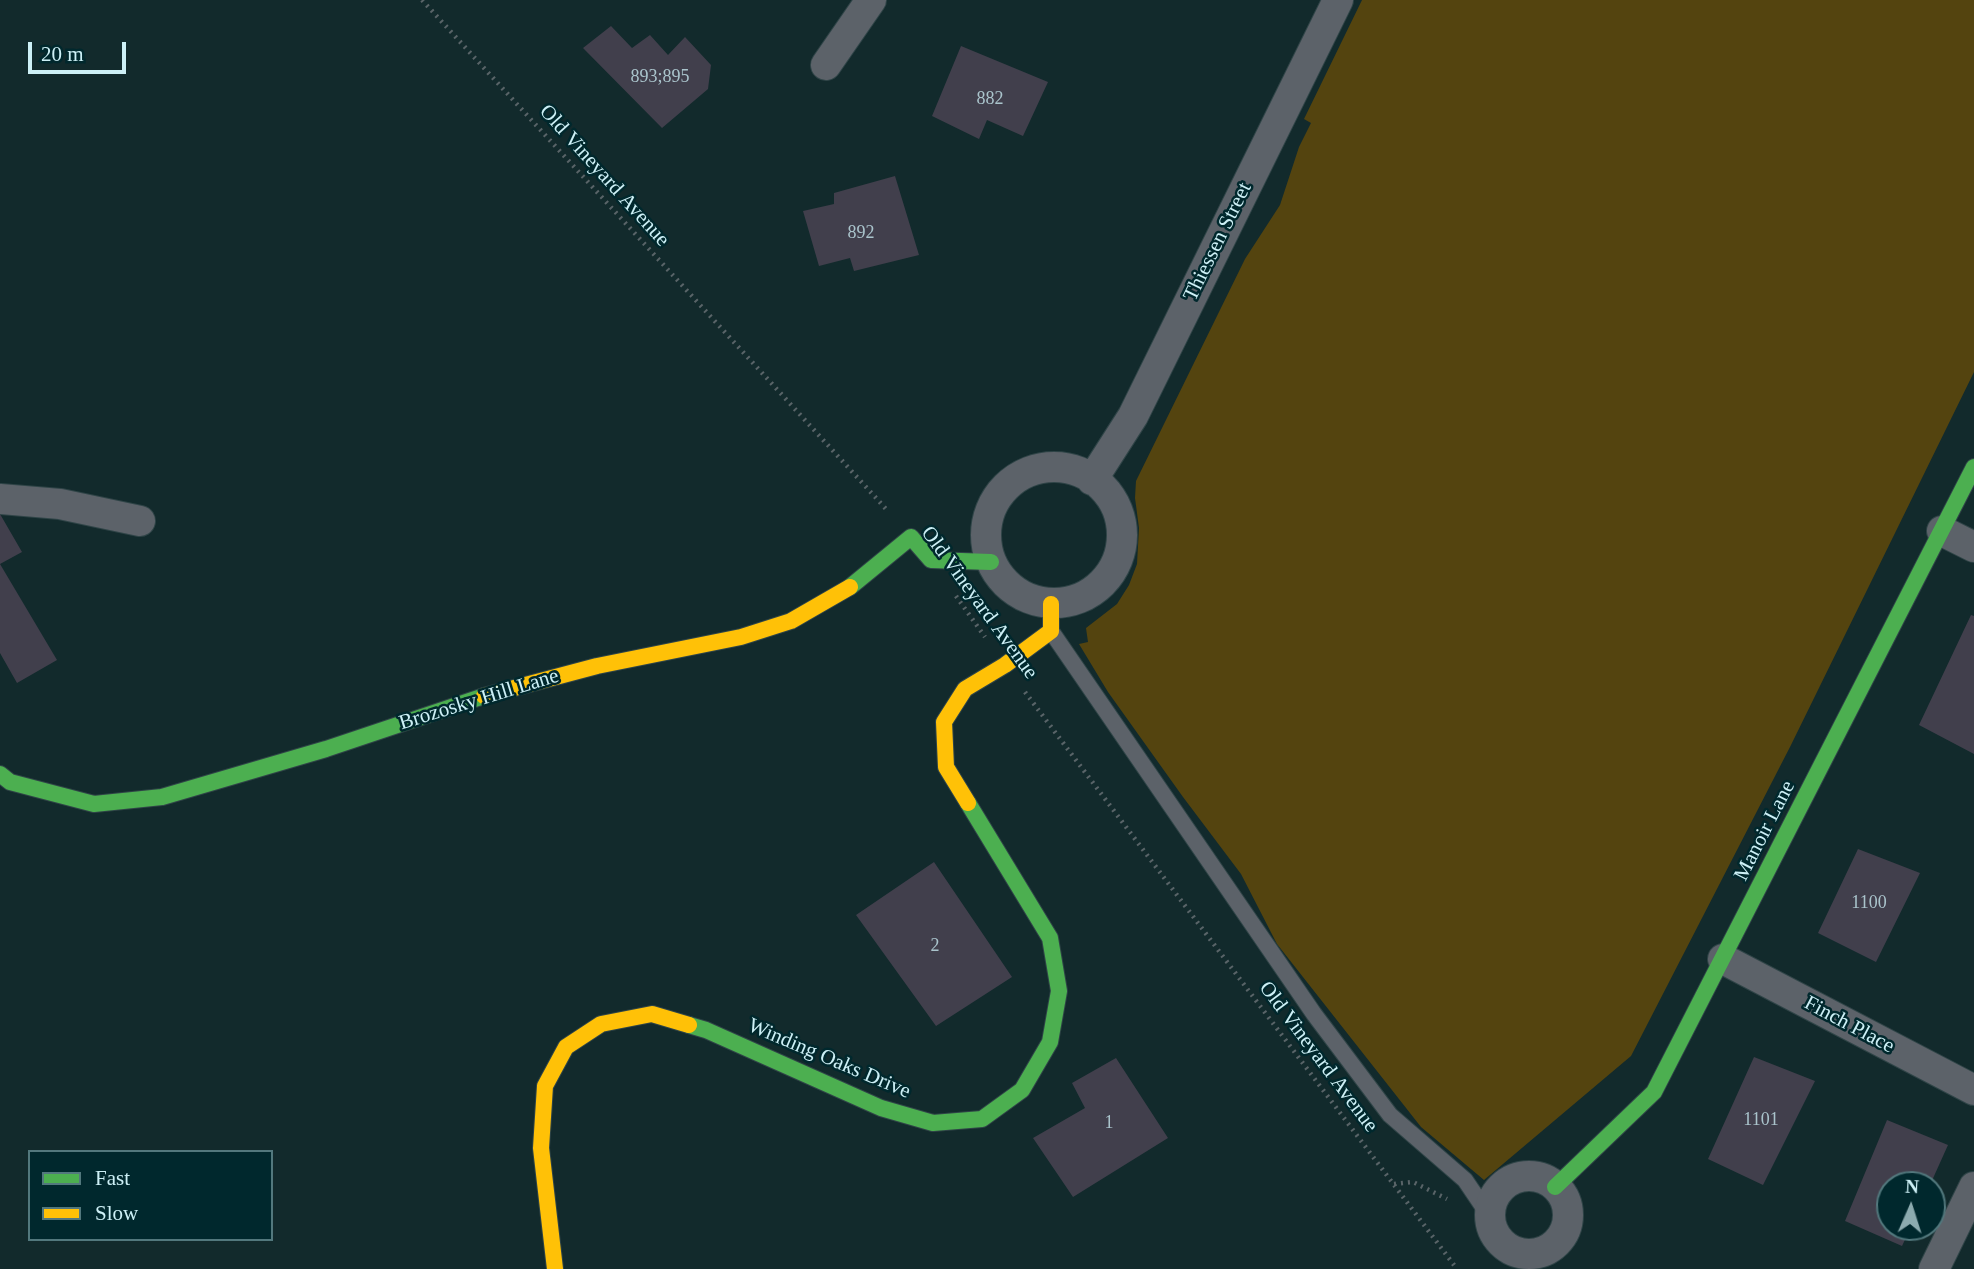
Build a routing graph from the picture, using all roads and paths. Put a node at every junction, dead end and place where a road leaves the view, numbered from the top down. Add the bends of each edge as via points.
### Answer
1 (422, 0) edge
2 (872, 0) edge
3 (1338, 0) edge
4 (826, 65) dead end
5 (1974, 467) edge
6 (1092, 480) junction
7 (0, 499) edge
8 (896, 520) dead end
9 (140, 521) dead end
10 (1942, 531) junction
11 (1974, 547) edge
12 (931, 560) junction
13 (991, 562) junction
14 (1051, 617) junction
15 (1005, 665) junction
16 (0, 775) edge
17 (1723, 959) junction
18 (1974, 1090) edge
19 (1394, 1184) junction
20 (1555, 1187) junction
21 (1974, 1187) edge
22 (1490, 1217) junction
23 (555, 1269) edge
24 (1457, 1269) edge
25 (1934, 1269) edge

1 - 8 path, Old Vineyard Avenue
2 - 4 street
3 - 6 street, Thiessen Street via 1133,416
5 - 10 street, Manoir Lane
6 - 13 street via 1057,467 1034,470 1013,481 999,494 989,514 985,538
6 - 14 street via 1101,485 1118,511 1122,535 1118,559 1106,579 1089,594
7 - 9 street via 60,503
10 - 11 street
10 - 17 street, Manoir Lane
12 - 13 street
12 - 15 path, Old Vineyard Avenue
12 - 16 street, Brozosky Hill Lane via 911,537 847,589 791,621 741,637 597,666 469,700 327,749 162,797 94,804 10,782
13 - 14 street via 1007,585
14 - 15 street, Winding Oaks Drive
14 - 22 lane via 1331,1037 1390,1115 1465,1180
15 - 19 path, Old Vineyard Avenue
15 - 23 street, Winding Oaks Drive via 965,689 944,722 946,767 1050,938 1059,991 1050,1042 1022,1090 982,1119 933,1123 881,1108 706,1030 673,1020 652,1014 601,1024 566,1047 545,1086 541,1148
17 - 18 street, Finch Place
17 - 20 street, Manoir Lane via 1654,1092
19 - 22 path via 1413,1182
19 - 24 path, Old Vineyard Avenue
20 - 22 street via 1532,1176 1507,1183 1492,1203
20 - 22 street via 1564,1197 1567,1225 1562,1237 1539,1253 1525,1254 1500,1242
21 - 25 street

